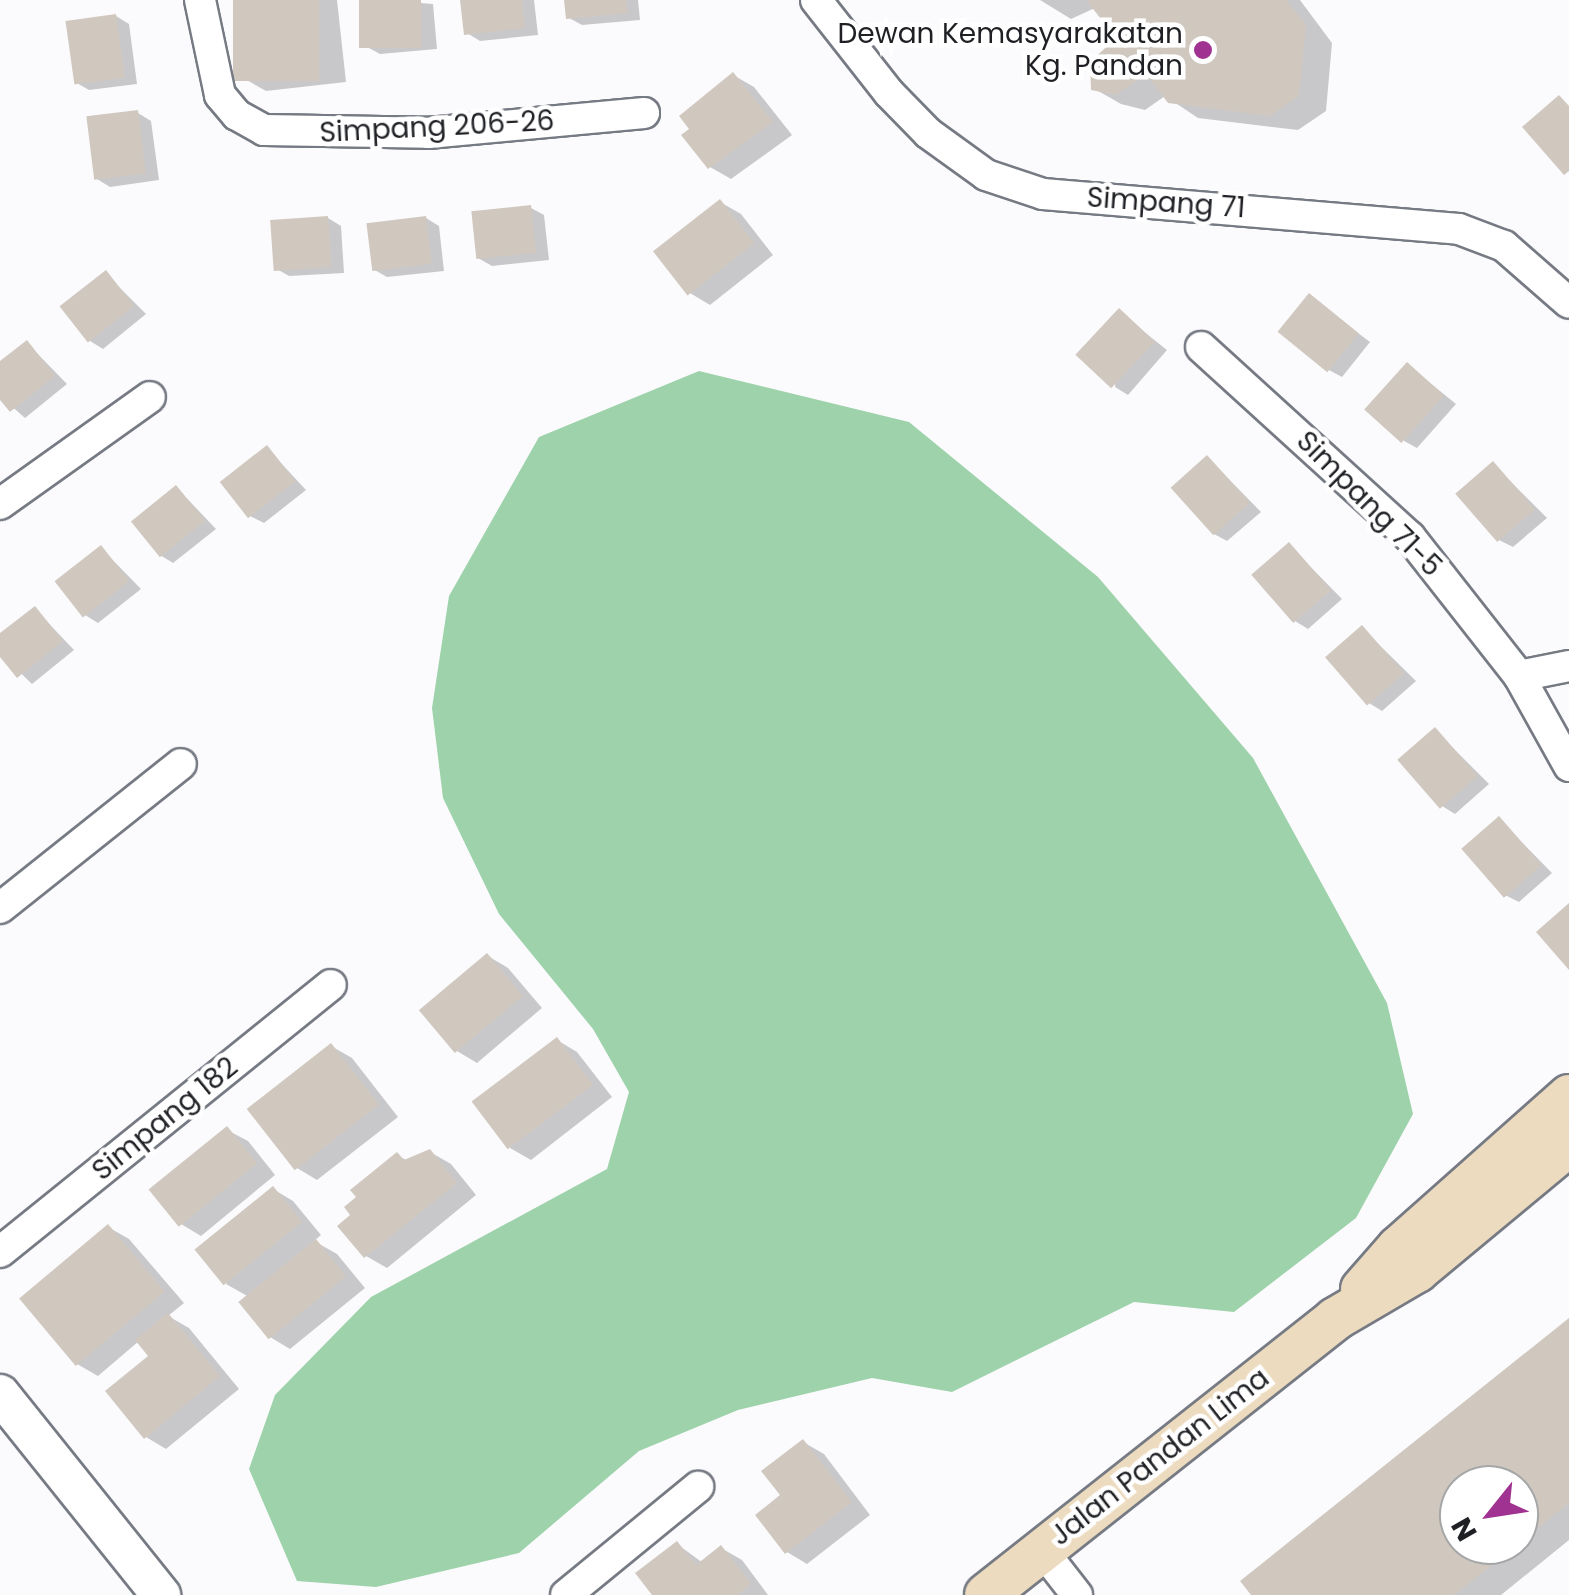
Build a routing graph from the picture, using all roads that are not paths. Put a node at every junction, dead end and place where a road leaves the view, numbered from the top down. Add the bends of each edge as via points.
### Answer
1 (200, 0) edge
2 (816, 0) edge
3 (644, 113) dead end
4 (1569, 302) edge
5 (1202, 348) dead end
6 (150, 397) dead end
7 (0, 504) edge
8 (1569, 666) edge
9 (1519, 676) junction
10 (182, 764) dead end
11 (1569, 766) edge
12 (0, 908) edge
13 (331, 986) dead end
14 (1569, 1096) edge
15 (1569, 1145) edge
16 (0, 1252) edge
17 (1335, 1320) junction
18 (0, 1394) edge
19 (698, 1487) dead end
20 (1042, 1550) junction
21 (161, 1595) edge
22 (566, 1595) edge
23 (986, 1595) edge
24 (1077, 1595) edge

1 - 3 street, Simpang 206-26 via 220,95 237,115 264,130 428,133
2 - 4 street, Simpang 71 via 889,94 928,134 986,175 1043,194 1459,229 1504,246
5 - 9 street, Simpang 71-5 via 1410,537
6 - 7 street
8 - 9 street
9 - 11 street, Simpang 71-5
10 - 12 street
13 - 16 street, Simpang 182
14 - 17 main road, Jalan Pandan Lima via 1398,1248
15 - 17 main road, Jalan Pandan Lima via 1417,1271
17 - 20 main road, Jalan Pandan Lima
18 - 21 street
19 - 22 street
20 - 23 main road, Jalan Pandan Lima
20 - 24 street

